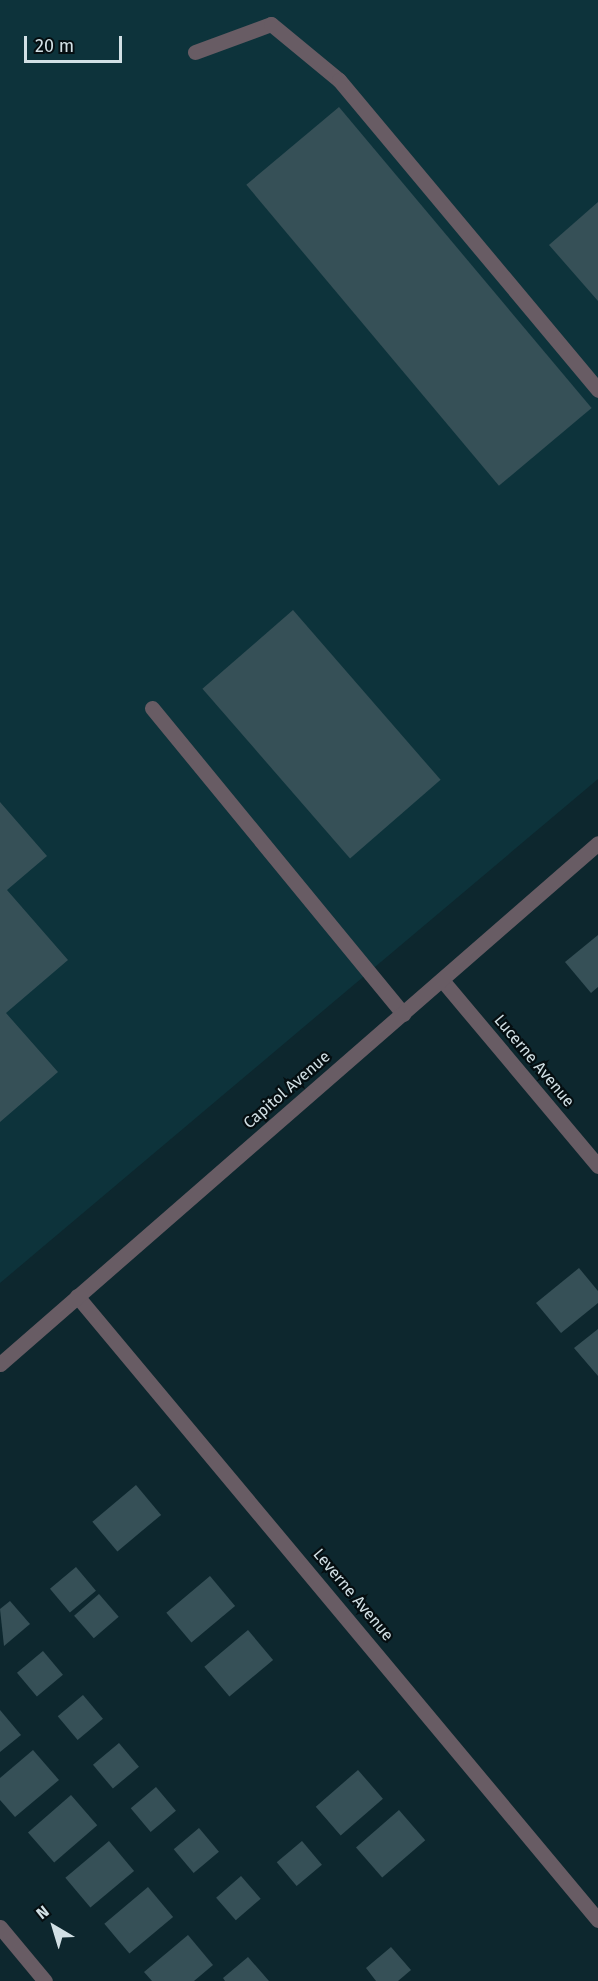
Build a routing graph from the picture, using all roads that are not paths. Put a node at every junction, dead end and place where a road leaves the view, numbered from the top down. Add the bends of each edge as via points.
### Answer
1 (195, 52) dead end
2 (598, 390) edge
3 (153, 708) dead end
4 (598, 843) edge
5 (442, 980) junction
6 (403, 1014) junction
7 (598, 1166) edge
8 (77, 1296) junction
9 (0, 1364) edge
10 (598, 1920) edge
11 (0, 1927) edge
12 (45, 1981) edge

1 - 2 street via 271,24 339,80
3 - 6 street
4 - 5 street, Capitol Avenue
5 - 6 street, Capitol Avenue
5 - 7 street, Lucerne Avenue
6 - 8 street, Capitol Avenue
8 - 9 street, Capitol Avenue
8 - 10 street, Leverne Avenue
11 - 12 street

